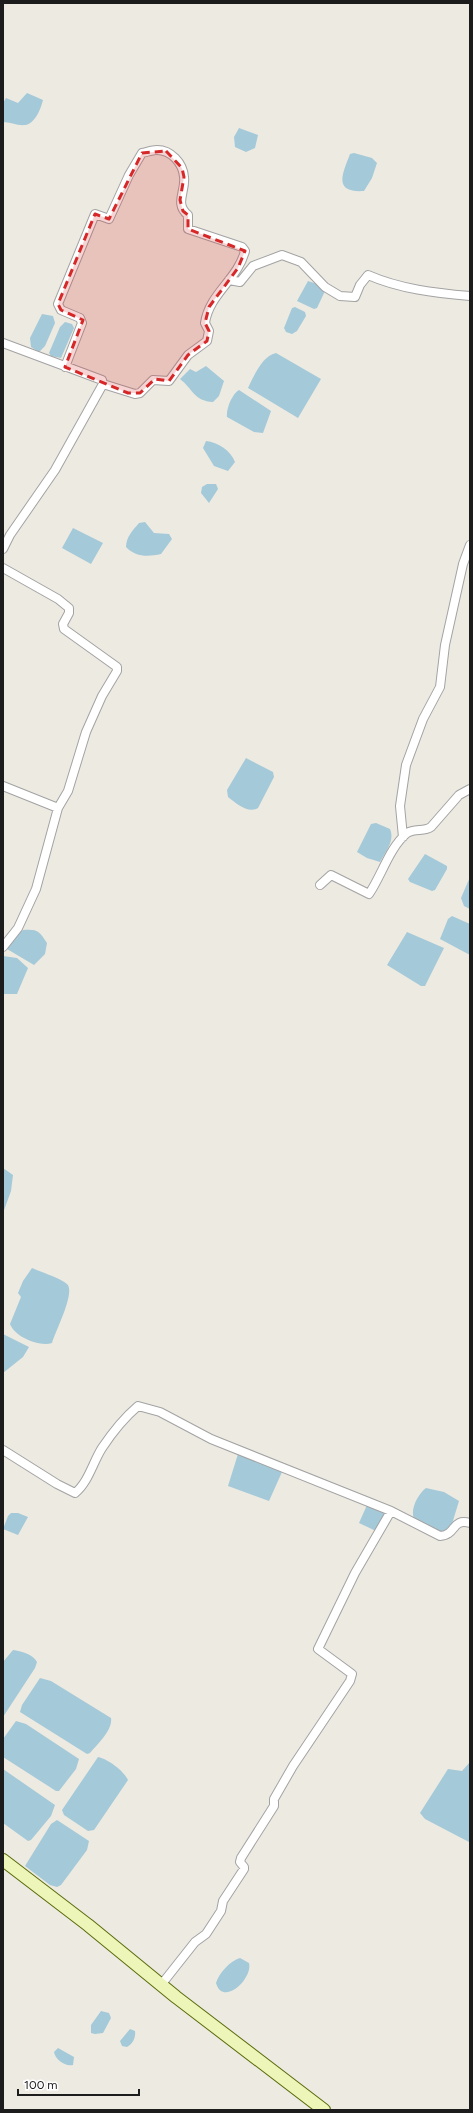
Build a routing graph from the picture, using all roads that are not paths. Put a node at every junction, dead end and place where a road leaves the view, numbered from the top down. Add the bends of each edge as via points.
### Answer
1 (229, 280) junction
2 (470, 296) edge
3 (3, 343) edge
4 (65, 367) junction
5 (103, 384) junction
6 (470, 545) edge
7 (3, 549) edge
8 (3, 568) edge
9 (3, 786) edge
10 (470, 789) edge
11 (58, 808) junction
12 (403, 837) junction
13 (320, 885) dead end
14 (3, 947) edge
15 (3, 1450) edge
16 (390, 1511) junction
17 (470, 1523) edge
18 (3, 1860) edge
19 (161, 1985) junction
20 (324, 2110) edge

1 - 2 street via 240,282 253,266 282,255 301,262 325,287 340,296 355,298 360,285 368,275 384,282 418,290
1 - 4 street via 238,268 245,251 230,243 188,229 188,215 183,210 180,200 184,177 182,168 166,151 142,153 109,219 95,214 58,304 61,310 80,318 82,323
1 - 5 street via 206,313 205,323 209,335 207,341 188,355 169,381 153,380 135,394
3 - 4 street
4 - 5 street via 102,380
5 - 7 street via 55,470
6 - 12 street via 463,564 445,644 440,687 423,719 406,765 400,806
8 - 11 street via 58,599 68,608 64,629 117,667 117,672 102,696 86,732 68,791
9 - 11 street
10 - 12 street via 459,795 427,829 412,831
11 - 14 street via 36,889 18,928
12 - 13 street via 369,894 331,875
15 - 16 street via 75,1493 83,1485 102,1448 123,1421 138,1406 144,1406 211,1439
16 - 17 street via 440,1536 450,1534 457,1523
16 - 19 street via 355,1573 318,1649 352,1674 350,1681 274,1799 274,1806 241,1858 244,1870 223,1901 221,1911 206,1934 195,1942
18 - 19 main road
19 - 20 main road

